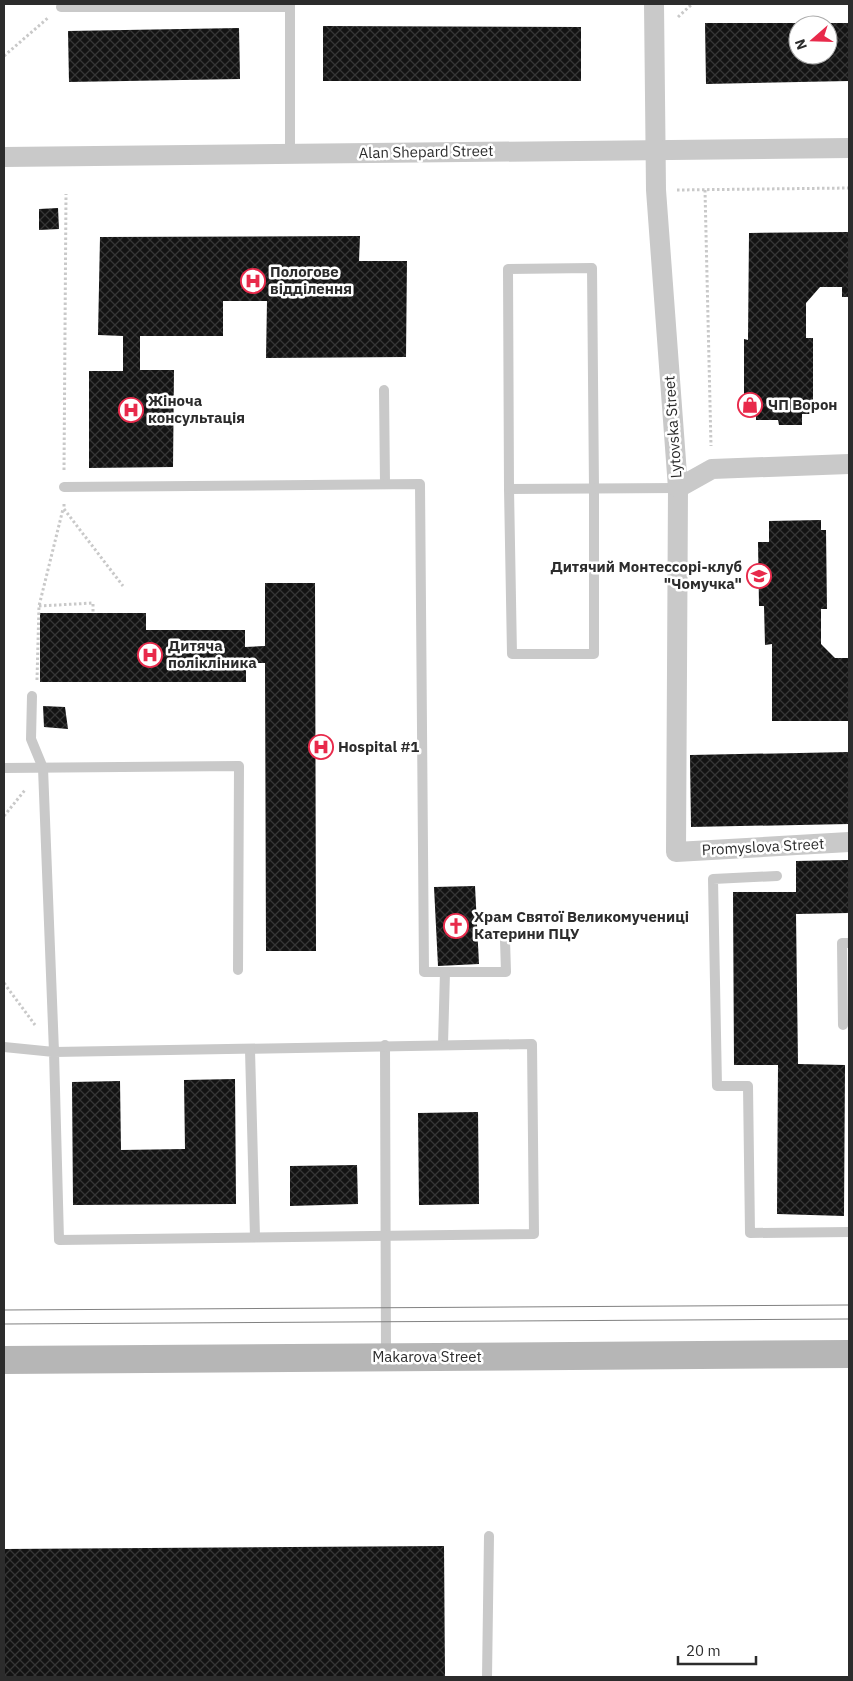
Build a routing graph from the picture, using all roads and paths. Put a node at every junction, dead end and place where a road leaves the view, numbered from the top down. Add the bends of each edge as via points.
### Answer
1 (654, 4) edge
2 (290, 6) edge
3 (60, 7) joint
4 (4, 56) edge
5 (849, 148) edge
6 (656, 150) junction
7 (290, 154) junction
8 (4, 157) edge
9 (849, 188) edge
10 (656, 190) junction
11 (706, 190) junction
12 (66, 194) dead end
13 (384, 390) dead end
14 (849, 464) edge
15 (712, 469) junction
16 (385, 484) junction
17 (64, 487) junction
18 (678, 488) junction
19 (508, 489) junction
20 (594, 489) junction
21 (64, 508) junction
22 (123, 586) dead end
23 (39, 606) junction
24 (93, 613) dead end
25 (32, 696) joint
26 (4, 768) edge
27 (43, 768) junction
28 (849, 842) edge
29 (676, 852) joint
30 (777, 876) dead end
31 (505, 940) dead end
32 (849, 943) edge
33 (238, 970) dead end
34 (445, 972) junction
35 (4, 982) edge
36 (843, 1026) dead end
37 (444, 1044) junction
38 (385, 1045) junction
39 (4, 1047) edge
40 (250, 1050) junction
41 (54, 1052) junction
42 (849, 1232) edge
43 (386, 1236) junction
44 (255, 1237) junction
45 (849, 1354) edge
46 (386, 1358) junction
47 (4, 1360) edge
48 (488, 1536) dead end
49 (487, 1677) edge

1 - 6 street, Lytovska Street
2 - 3 lane
2 - 7 lane
3 - 4 path
5 - 6 street, Alan Shepard Street
6 - 7 street, Alan Shepard Street
6 - 10 street, Lytovska Street
7 - 8 street, Alan Shepard Street
9 - 11 path
10 - 11 path
10 - 18 street, Lytovska Street
11 - 15 path
12 - 17 path
13 - 16 lane
14 - 15 street
15 - 18 street
16 - 17 lane
16 - 34 lane via 420,484 424,972
17 - 21 path
18 - 20 lane
18 - 29 street, Lytovska Street
19 - 20 lane
19 - 20 lane via 512,654 594,654
19 - 20 lane via 508,269 592,268
21 - 22 path
21 - 23 path
23 - 24 path via 93,603
23 - 25 path via 37,683
25 - 27 lane via 31,739
26 - 27 lane
27 - 33 lane via 239,766
27 - 41 lane
28 - 29 street, Promyslova Street
30 - 42 lane via 713,879 717,1086 748,1086 750,1233
31 - 34 lane via 506,972
32 - 36 lane via 842,943
34 - 37 lane
35 - 41 path
37 - 38 lane
37 - 43 lane via 532,1044 534,1234
38 - 40 lane
38 - 43 lane
39 - 41 lane
40 - 41 lane
40 - 44 lane
41 - 44 lane via 59,1240
43 - 44 lane
43 - 46 lane
45 - 46 main road, Makarova Street
46 - 47 main road, Makarova Street
48 - 49 lane

